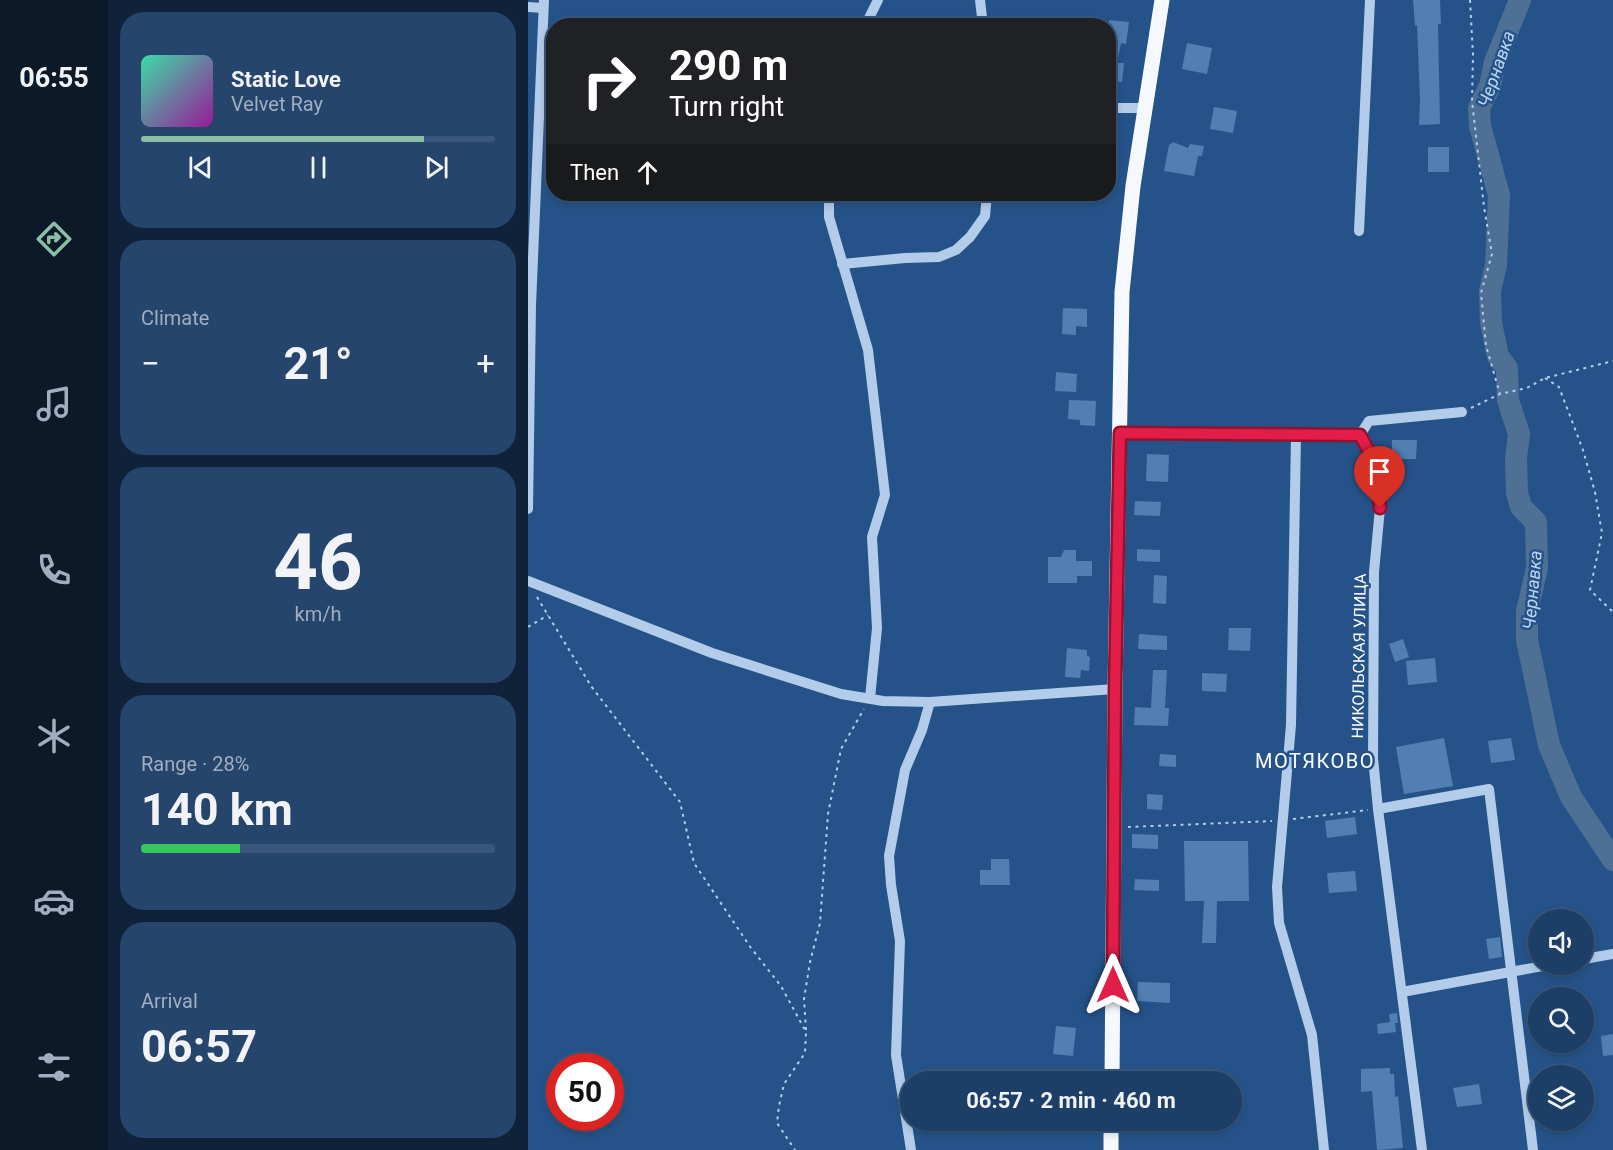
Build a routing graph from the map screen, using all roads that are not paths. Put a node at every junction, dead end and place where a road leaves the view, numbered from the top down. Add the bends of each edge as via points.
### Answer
1 (878, 0) edge
2 (980, 0) edge
3 (1162, 0) edge
4 (1370, 0) edge
5 (543, 4) edge
6 (528, 7) edge
7 (869, 18) edge
8 (982, 18) edge
9 (1116, 108) edge
10 (1145, 108) junction
11 (533, 173) edge
12 (829, 201) edge
13 (986, 201) edge
14 (1359, 231) dead end
15 (842, 264) junction
16 (530, 305) edge
17 (1462, 412) road end
18 (1120, 433) junction
19 (1296, 435) junction
20 (1360, 435) junction
21 (528, 494) edge
22 (528, 509) edge
23 (530, 586) edge
24 (1115, 689) junction
25 (870, 698) junction
26 (930, 702) junction
27 (1378, 809) junction
28 (894, 898) junction
29 (907, 898) dead end
30 (1613, 954) edge
31 (1594, 957) edge
32 (1528, 969) edge
33 (1512, 972) junction
34 (1402, 992) junction
35 (1112, 1071) edge
36 (1111, 1131) edge
37 (911, 1150) edge
38 (1111, 1150) edge
39 (1324, 1150) edge
40 (1422, 1150) edge
41 (1533, 1150) edge

1 - 7 street
2 - 8 street
3 - 10 main road
4 - 14 street
5 - 6 street
5 - 11 street
9 - 10 street
10 - 18 main road via 1122,292
11 - 16 street
12 - 15 street via 829,217
13 - 15 street via 985,216 956,250 939,257
15 - 25 street via 868,350 885,495 872,537 877,628
16 - 21 street
17 - 20 street via 1369,421
18 - 19 street
18 - 24 main road
19 - 20 street
19 - 39 street via 1291,725 1276,887 1279,924 1312,1035
20 - 27 street, НИКОЛЬСКАЯ УЛИЦА via 1376,464 1380,508 1374,572 1373,758
21 - 22 street
23 - 25 street via 712,653 841,694
24 - 26 street
24 - 35 main road
25 - 26 street
26 - 28 street via 905,770 897,808 889,856
27 - 33 street via 1490,789
27 - 34 street, НИКОЛЬСКАЯ УЛИЦА
28 - 29 street
28 - 37 street via 900,941 896,1054
30 - 31 street
32 - 33 street
33 - 34 street
33 - 41 street
34 - 40 street, НИКОЛЬСКАЯ УЛИЦА
36 - 38 main road

